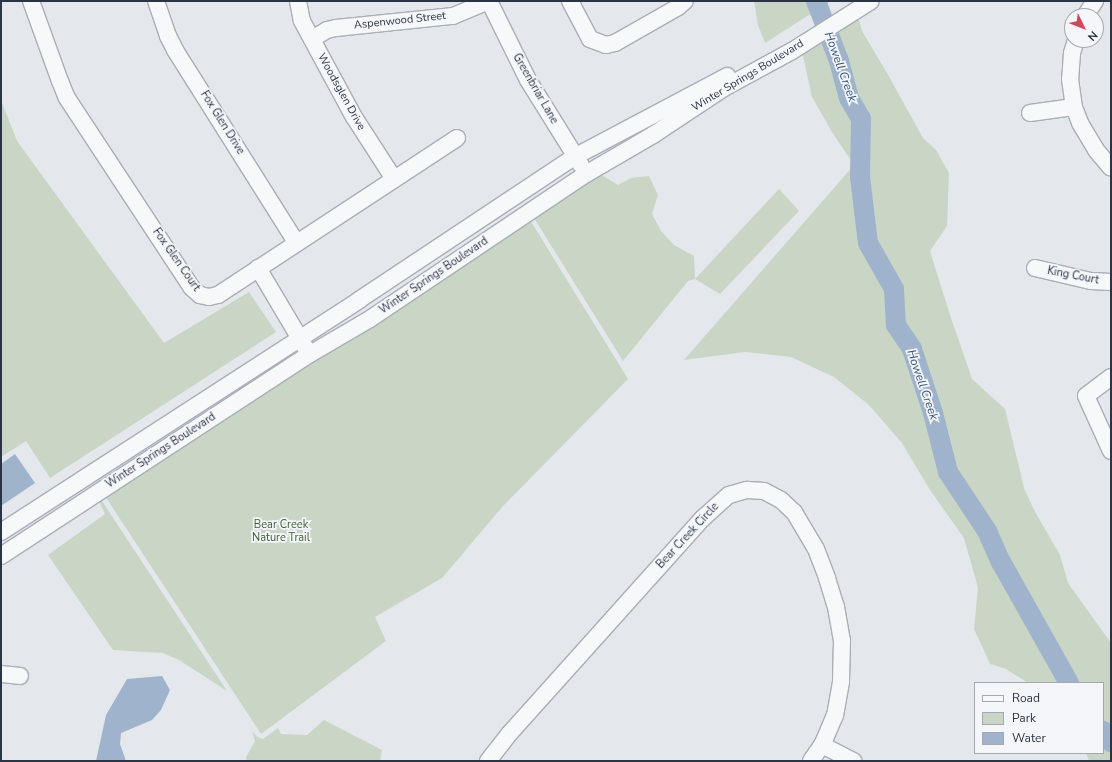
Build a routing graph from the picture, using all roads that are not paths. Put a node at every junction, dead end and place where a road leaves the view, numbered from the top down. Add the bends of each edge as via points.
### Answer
1 (31, 1) edge
2 (156, 1) edge
3 (298, 1) edge
4 (489, 1) edge
5 (570, 1) edge
6 (685, 1) edge
7 (851, 1) edge
8 (870, 1) edge
9 (827, 23) junction
10 (312, 39) junction
11 (790, 47) junction
12 (1074, 48) edge
13 (1074, 107) junction
14 (1030, 113) dead end
15 (457, 138) dead end
16 (576, 156) junction
17 (1111, 168) edge
18 (586, 174) junction
19 (394, 179) junction
20 (296, 242) junction
21 (258, 268) junction
22 (1035, 268) dead end
23 (1111, 282) edge
24 (300, 338) junction
25 (310, 354) junction
26 (1111, 377) edge
27 (1111, 451) edge
28 (1, 532) edge
29 (1, 556) edge
30 (1, 674) edge
31 (20, 676) dead end
32 (822, 745) junction
33 (488, 761) edge
34 (811, 761) edge
35 (853, 761) edge

1 - 21 street, Fox Glen Court via 67,98 192,288 200,295 209,297 218,294
2 - 20 street, Fox Glen Drive via 175,50
3 - 10 street, Woodsglen Drive via 302,21
4 - 10 street, Aspenwood Street via 453,16 336,28
4 - 16 street, Greenbriar Lane via 528,80
5 - 6 street via 590,40 606,44 615,43
7 - 9 street, Winter Springs Boulevard
8 - 9 street, Winter Springs Boulevard
9 - 11 street, Winter Springs Boulevard
10 - 19 street, Woodsglen Drive via 354,117
11 - 16 street, Winter Springs Boulevard via 719,79
11 - 18 street, Winter Springs Boulevard via 653,135
12 - 13 street via 1070,79
13 - 14 street
13 - 17 street via 1096,150
15 - 19 street, Fox Glen Court
16 - 18 street, Greenbriar Lane
16 - 24 street, Winter Springs Boulevard
18 - 25 street, Winter Springs Boulevard via 370,319
19 - 20 street, Fox Glen Court
20 - 21 street, Fox Glen Court
21 - 24 street
22 - 23 street, King Court via 1090,281
24 - 25 street
24 - 28 street, Winter Springs Boulevard
25 - 29 street, Winter Springs Boulevard
26 - 27 street via 1086,396
30 - 31 street
32 - 33 street, Bear Creek Circle via 835,715 841,682 842,640 836,607 816,550 794,512 781,500 764,491 747,490 729,495 702,519 510,733
32 - 34 street, Bear Creek Circle
32 - 35 street

